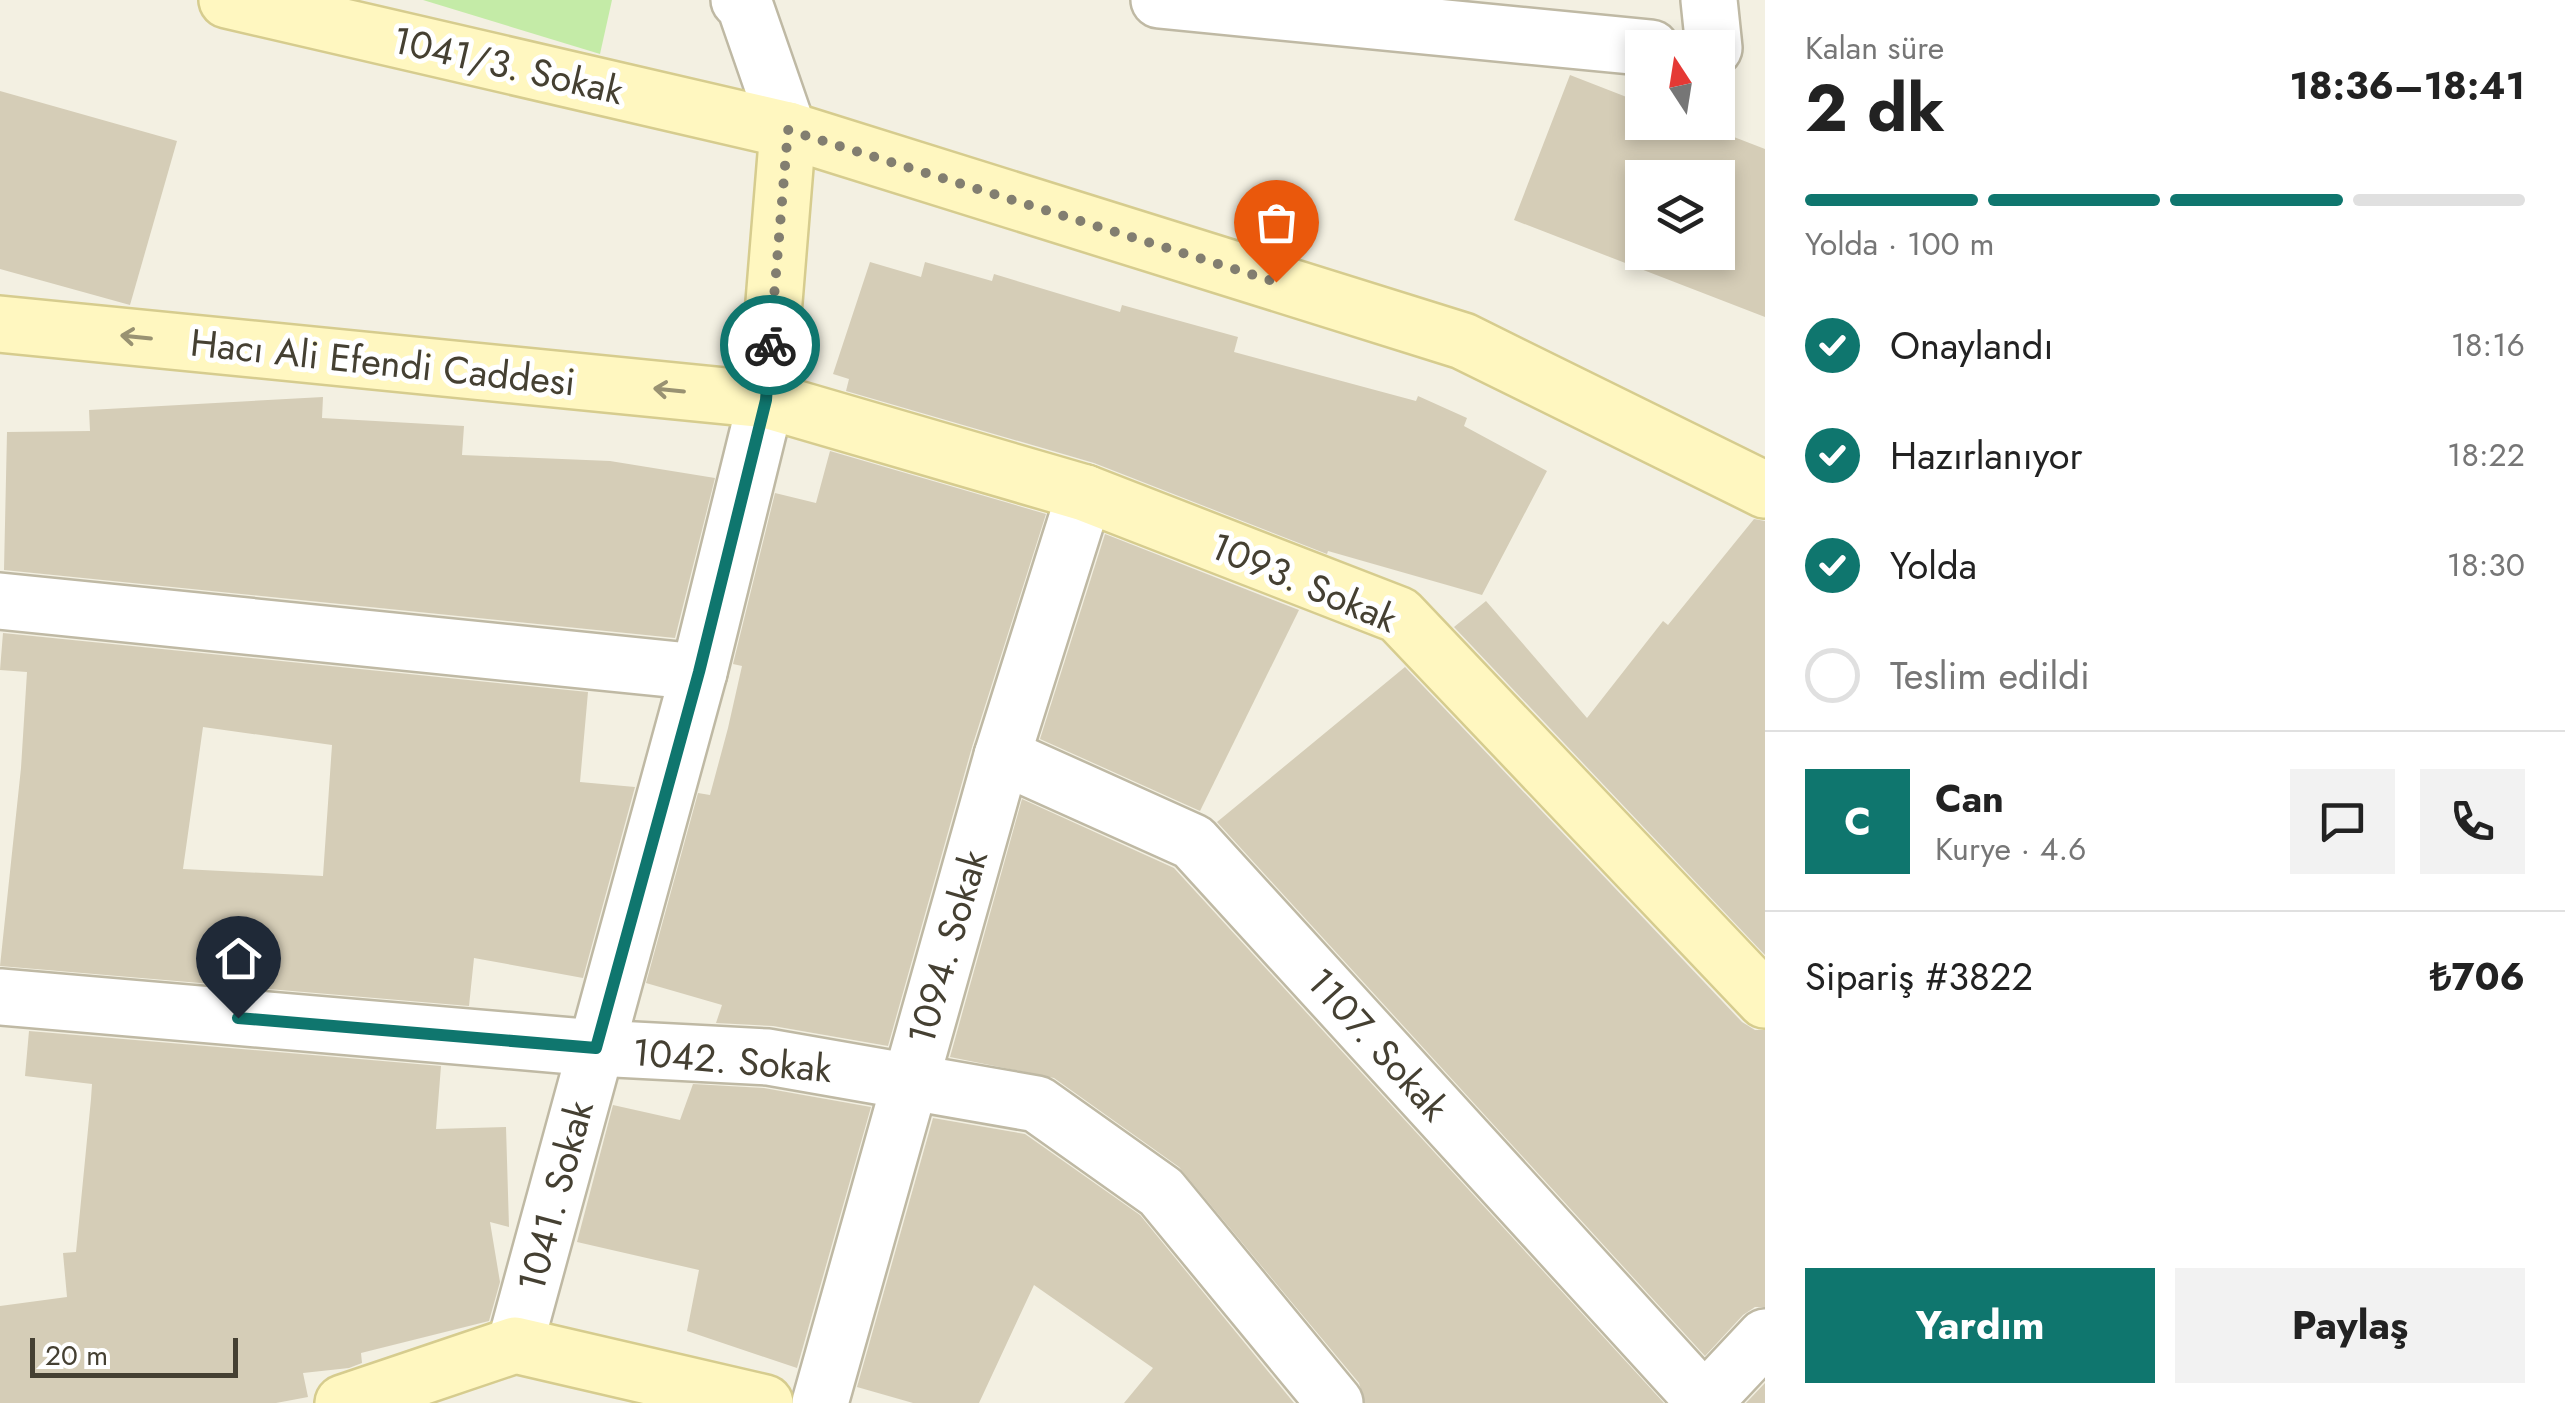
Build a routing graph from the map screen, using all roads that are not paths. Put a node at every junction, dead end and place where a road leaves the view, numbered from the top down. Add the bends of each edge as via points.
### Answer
1 (227, 0) edge
2 (739, 0) edge
3 (1159, 0) edge
4 (1709, 0) edge
5 (1712, 30) edge
6 (1625, 45) edge
7 (788, 130) junction
8 (0, 324) edge
9 (766, 400) junction
10 (1765, 490) edge
11 (1084, 493) junction
12 (0, 601) edge
13 (699, 672) junction
14 (1002, 756) junction
15 (0, 997) edge
16 (1765, 1000) edge
17 (596, 1048) junction
18 (909, 1081) junction
19 (1765, 1337) edge
20 (515, 1345) junction
21 (1704, 1402) edge
22 (343, 1403) edge
23 (765, 1403) edge
24 (820, 1403) edge
25 (1335, 1403) edge

1 - 7 main road, 1041/3. Sokak
2 - 7 street, 1041. Sokak
3 - 6 street
4 - 5 street
7 - 9 main road, 1041. Sokak
7 - 10 main road via 1463,340
9 -> 8 main road, Hacı Ali Efendi Caddesi
9 - 11 main road, 1093. Sokak
9 - 13 street, 1041. Sokak
11 - 14 street, 1094. Sokak
11 - 16 main road, 1093. Sokak via 1399,615
12 - 13 street
13 - 17 street, 1041. Sokak
14 - 18 street, 1094. Sokak
14 - 21 street, 1107. Sokak via 1193,842
15 - 17 street, 1042. Sokak
17 - 18 street, 1042. Sokak via 768,1057
17 - 20 street, 1041. Sokak
18 - 24 street, 1094. Sokak
18 - 25 street, 1042. Sokak via 1037,1104 1162,1192
19 - 21 street
20 - 22 main road
20 - 23 main road

